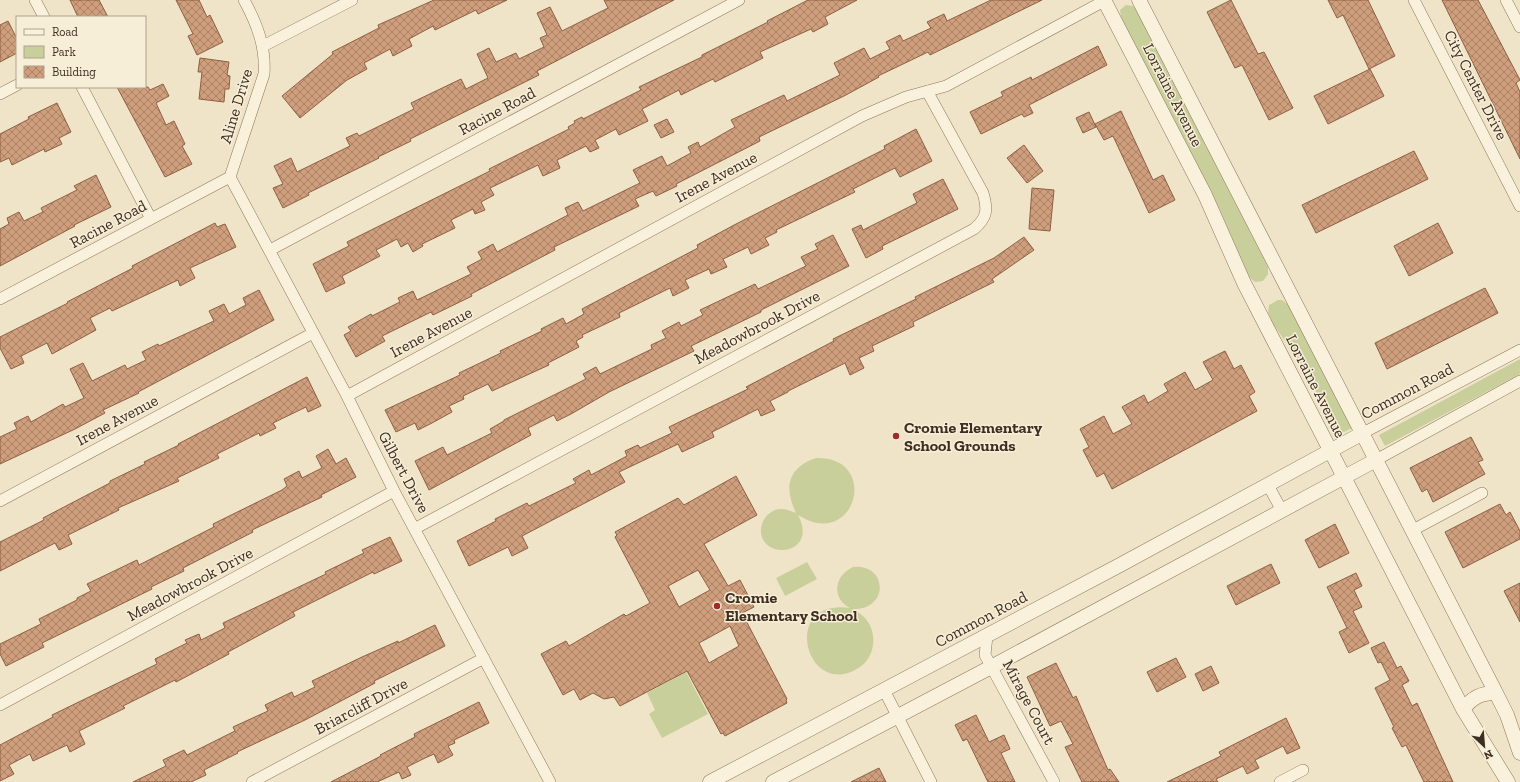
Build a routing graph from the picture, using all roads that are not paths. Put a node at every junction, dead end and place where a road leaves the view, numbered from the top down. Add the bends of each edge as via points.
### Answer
1 (35, 0) edge
2 (244, 0) edge
3 (352, 0) edge
4 (739, 0) edge
5 (1105, 0) edge
6 (1139, 0) edge
7 (1414, 0) edge
8 (1506, 0) edge
9 (43, 16) edge
10 (1520, 27) edge
11 (263, 46) junction
12 (16, 86) edge
13 (83, 88) edge
14 (928, 91) junction
15 (0, 94) edge
16 (230, 177) junction
17 (1520, 206) edge
18 (151, 219) junction
19 (270, 250) junction
20 (0, 299) edge
21 (313, 333) junction
22 (1520, 350) edge
23 (1520, 381) edge
24 (347, 396) junction
25 (1363, 433) junction
26 (1330, 450) junction
27 (1376, 460) junction
28 (1344, 477) junction
29 (1268, 485) junction
30 (394, 491) junction
31 (1482, 493) dead end
32 (0, 501) edge
33 (1281, 509) junction
34 (416, 528) junction
35 (1413, 530) junction
36 (987, 636) junction
37 (484, 658) junction
38 (992, 666) junction
39 (884, 690) junction
40 (1496, 693) junction
41 (0, 704) edge
42 (1463, 709) junction
43 (897, 716) junction
44 (1520, 753) edge
45 (1303, 770) dead end
46 (252, 782) edge
47 (550, 782) edge
48 (710, 782) edge
49 (773, 782) edge
50 (931, 782) edge
51 (1054, 782) edge
52 (1280, 782) edge
53 (1508, 782) edge

1 - 9 street
2 - 11 street, Aline Drive via 252,14
3 - 11 street
4 - 19 street, Racine Road
5 - 14 street, Irene Avenue via 946,86
5 - 26 street, Lorraine Avenue via 1205,195 1244,283
6 - 25 street, Lorraine Avenue
7 - 17 street, City Center Drive
8 - 10 street
11 - 16 street, Aline Drive via 264,74
12 - 15 street
13 - 18 street
14 - 24 street, Irene Avenue via 906,97 862,116
14 - 34 street, Meadowbrook Drive via 983,193 987,215 982,222
16 - 18 street, Racine Road
16 - 19 street, Gilbert Drive
18 - 20 street, Racine Road
19 - 21 street, Gilbert Drive
21 - 24 street, Gilbert Drive
21 - 32 street, Irene Avenue
22 - 25 street, Common Road
23 - 27 street
24 - 30 street, Gilbert Drive
25 - 26 street, Common Road
25 - 27 street, Lorraine Avenue
26 - 28 street, Lorraine Avenue
26 - 29 street, Common Road
27 - 28 street
27 - 35 street, Lorraine Avenue
28 - 33 street
28 - 42 street, Lorraine Avenue
29 - 33 street
29 - 36 street, Common Road
30 - 34 street, Gilbert Drive
30 - 41 street, Meadowbrook Drive
31 - 35 street
33 - 38 street
34 - 37 street, Gilbert Drive
35 - 40 street, Lorraine Avenue
36 - 38 street, Mirage Court via 985,655
36 - 39 street, Common Road
37 - 46 street, Briarcliff Drive
37 - 47 street, Gilbert Drive
38 - 43 street
38 - 51 street, Mirage Court
39 - 43 street
39 - 48 street, Common Road
40 - 42 street via 1480,694
40 - 44 street, Lorraine Avenue via 1507,715
42 - 53 street, Lorraine Avenue
43 - 49 street
43 - 50 street
45 - 52 street

